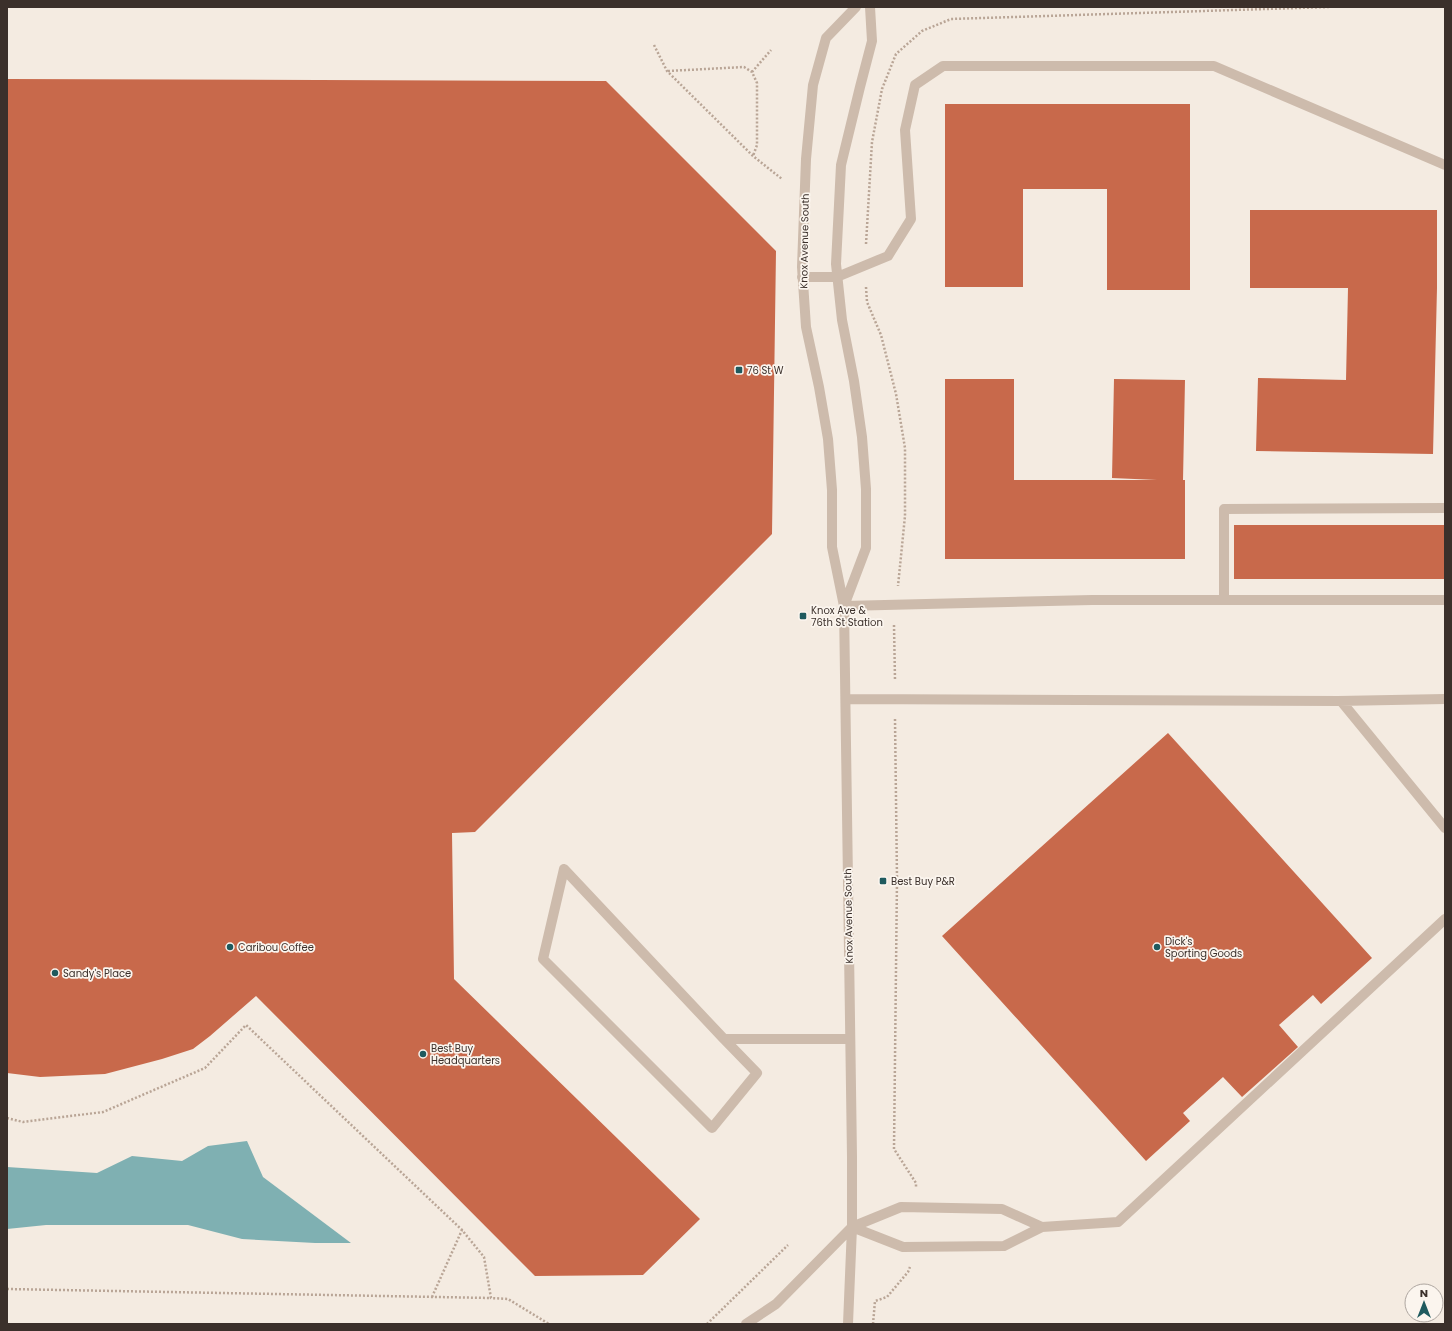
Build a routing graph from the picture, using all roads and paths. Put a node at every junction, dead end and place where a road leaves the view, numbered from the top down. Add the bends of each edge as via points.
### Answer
1 (856, 7) edge
2 (870, 7) edge
3 (1329, 7) edge
4 (654, 45) dead end
5 (771, 50) dead end
6 (667, 71) junction
7 (752, 72) junction
8 (753, 156) junction
9 (1445, 165) edge
10 (782, 179) dead end
11 (866, 265) junction
12 (837, 277) junction
13 (802, 278) junction
14 (1445, 508) edge
15 (1224, 600) junction
16 (1445, 600) edge
17 (896, 604) junction
18 (844, 606) junction
19 (846, 699) junction
20 (895, 699) junction
21 (1445, 699) edge
22 (1338, 701) junction
23 (1445, 828) edge
24 (1445, 919) edge
25 (724, 1039) junction
26 (850, 1039) junction
27 (7, 1118) edge
28 (916, 1208) junction
29 (852, 1227) junction
30 (1042, 1227) junction
31 (462, 1230) junction
32 (788, 1245) dead end
33 (915, 1247) junction
34 (7, 1289) edge
35 (432, 1298) junction
36 (491, 1298) junction
37 (549, 1324) edge
38 (707, 1324) edge
39 (746, 1324) edge
40 (848, 1324) edge
41 (873, 1324) edge

1 - 13 street, Knox Avenue South via 826,38 813,85 806,159
2 - 12 street, Knox Avenue South via 872,41 841,165
3 - 11 path via 951,19 922,31 896,54 882,89 872,142
4 - 6 path
5 - 7 path
6 - 7 path via 744,67
6 - 8 path
7 - 8 path via 758,83 758,145
8 - 10 path
9 - 11 street via 1214,66 943,66 915,85 905,130 911,219 888,256
11 - 12 street
11 - 17 path via 867,302 881,334 896,394 905,448 905,516
12 - 13 street
12 - 18 street, Knox Avenue South via 862,437 866,489 866,548
13 - 18 street, Knox Avenue South via 806,327 828,439 832,490 832,547
14 - 15 street via 1224,509
15 - 16 street
15 - 17 street
17 - 18 street
17 - 20 path
18 - 19 street, Knox Avenue South
19 - 20 street
19 - 26 street, Knox Avenue South
20 - 22 street
20 - 28 path via 897,878 894,1149 916,1183
21 - 22 street
22 - 23 street via 1341,701
24 - 30 street via 1118,1222
25 - 25 street via 575,880 564,868 543,959 712,1128 757,1074
25 - 26 street
26 - 29 street, Knox Avenue South
27 - 31 path via 23,1122 103,1112 205,1068 246,1024
28 - 29 street via 901,1207
28 - 30 street via 1002,1210
29 - 33 street via 903,1247
29 - 39 street via 776,1304
29 - 40 street, Knox Avenue South
30 - 33 street via 1004,1246
31 - 35 path
31 - 36 path via 484,1257
32 - 38 path
33 - 41 path via 908,1272 887,1297 874,1301
34 - 35 path
35 - 36 path
36 - 37 path via 508,1299

